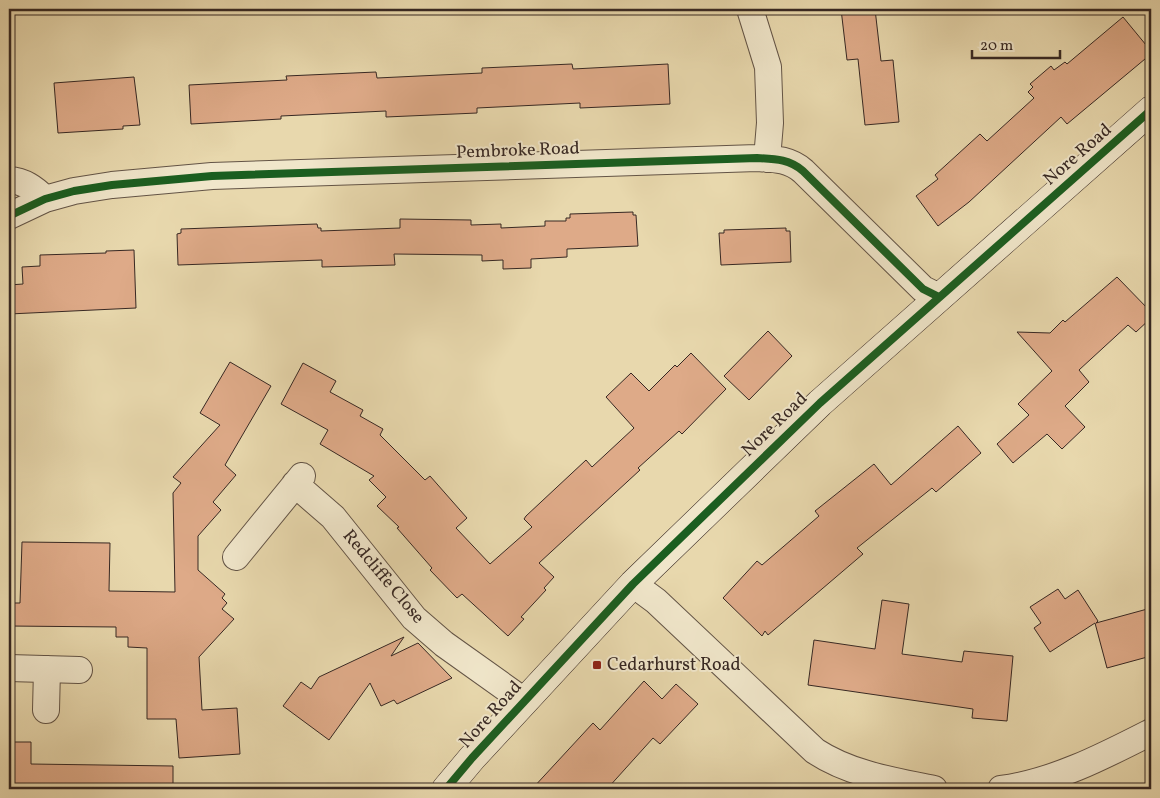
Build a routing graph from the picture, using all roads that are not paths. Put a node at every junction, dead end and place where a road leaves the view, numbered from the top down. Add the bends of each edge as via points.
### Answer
1 (750, 9) edge
2 (1151, 110) edge
3 (767, 159) junction
4 (9, 180) edge
5 (45, 199) junction
6 (9, 216) edge
7 (939, 297) junction
8 (236, 557) dead end
9 (633, 584) junction
10 (9, 668) edge
11 (47, 669) junction
12 (78, 670) dead end
13 (524, 701) junction
14 (46, 710) dead end
15 (1151, 732) edge
16 (446, 789) edge
17 (934, 789) edge
18 (1001, 789) edge

1 - 3 street via 768,67 770,123
2 - 7 street, Nore Road
3 - 5 street, Pembroke Road via 212,176 112,184
3 - 7 street, Pembroke Road via 788,161 803,171 923,289
4 - 5 street via 19,181
5 - 6 street, Pembroke Road
7 - 9 street, Nore Road via 820,403
8 - 13 street, Redcliffe Close via 298,480 333,517 414,618 444,644
9 - 13 street, Nore Road
9 - 17 street via 656,601 815,750 843,766
10 - 11 street
11 - 12 street
11 - 14 street
13 - 16 street, Nore Road
15 - 18 street via 1037,782

